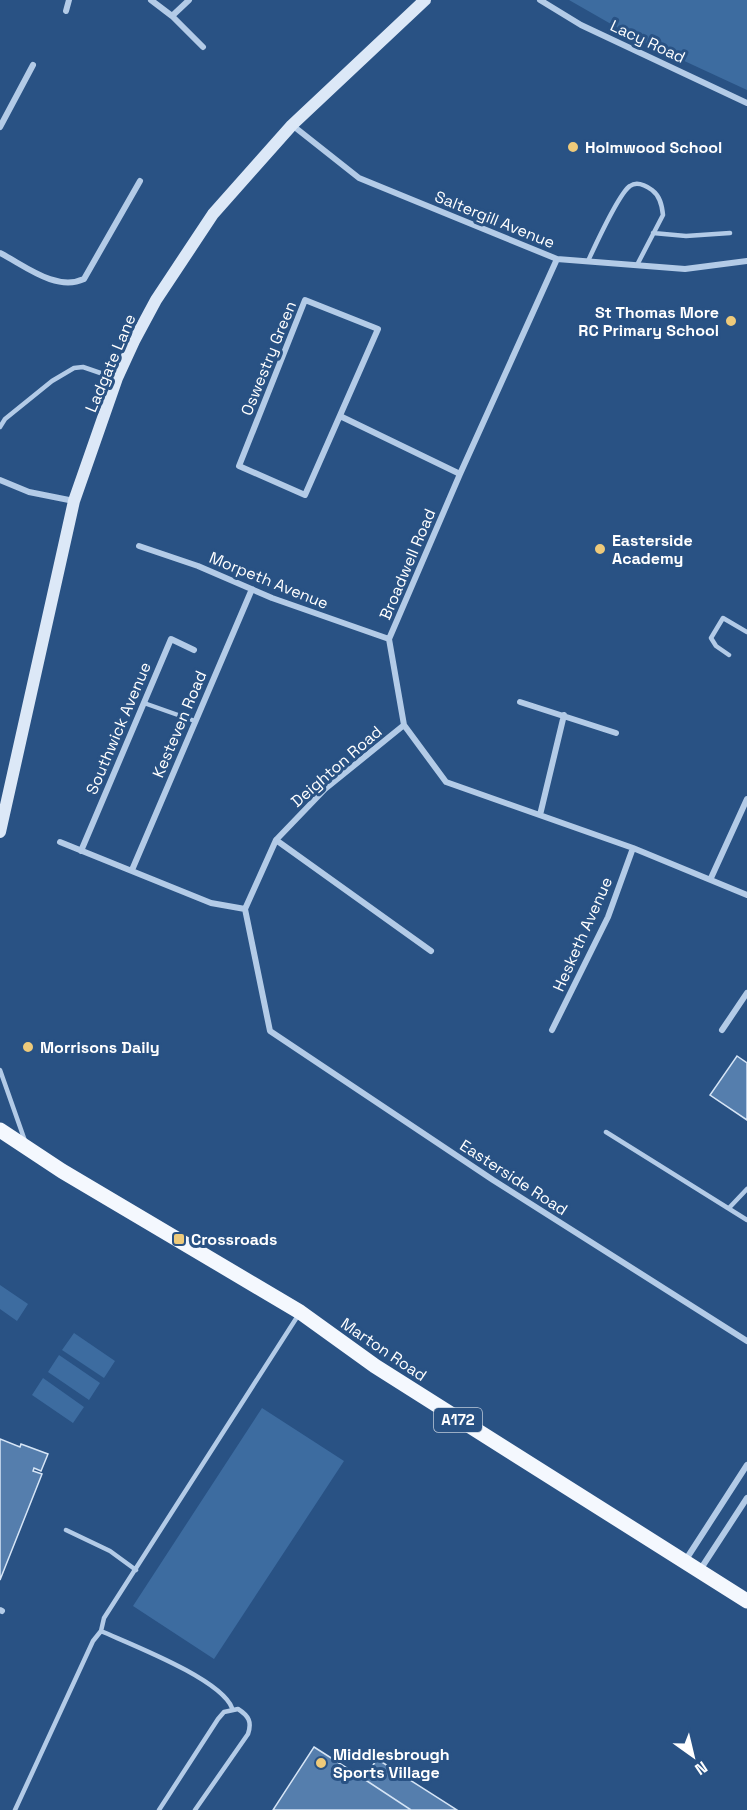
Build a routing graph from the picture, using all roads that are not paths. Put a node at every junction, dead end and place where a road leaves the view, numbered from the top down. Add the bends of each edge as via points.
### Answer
1 (69, 0) edge
2 (151, 0) edge
3 (189, 0) edge
4 (425, 0) edge
5 (540, 0) edge
6 (66, 11) dead end
7 (172, 16) junction
8 (203, 47) dead end
9 (33, 65) dead end
10 (747, 103) edge
11 (0, 106) edge
12 (9, 110) junction
13 (292, 125) junction
14 (0, 127) edge
15 (140, 181) dead end
16 (654, 233) junction
17 (730, 233) dead end
18 (0, 253) edge
19 (557, 259) junction
20 (588, 261) junction
21 (747, 261) edge
22 (638, 265) junction
23 (117, 378) junction
24 (340, 416) junction
25 (0, 427) edge
26 (460, 474) junction
27 (0, 480) edge
28 (74, 501) junction
29 (139, 546) dead end
30 (252, 588) junction
31 (747, 632) edge
32 (389, 639) junction
33 (194, 650) dead end
34 (729, 655) dead end
35 (520, 702) dead end
36 (144, 703) junction
37 (564, 715) junction
38 (195, 721) junction
39 (404, 725) junction
40 (616, 733) dead end
41 (747, 799) edge
42 (540, 815) junction
43 (0, 832) edge
44 (276, 840) junction
45 (60, 842) dead end
46 (633, 848) junction
47 (81, 851) junction
48 (132, 870) junction
49 (711, 878) junction
50 (747, 895) edge
51 (246, 909) junction
52 (431, 951) dead end
53 (747, 993) edge
54 (552, 1030) dead end
55 (722, 1030) dead end
56 (0, 1070) edge
57 (0, 1130) edge
58 (606, 1131) dead end
59 (0, 1142) edge
60 (27, 1148) junction
61 (747, 1189) edge
62 (729, 1208) junction
63 (747, 1220) edge
64 (300, 1312) junction
65 (747, 1341) edge
66 (747, 1465) edge
67 (747, 1498) edge
68 (66, 1530) dead end
69 (684, 1561) junction
70 (136, 1570) junction
71 (699, 1571) junction
72 (747, 1601) edge
73 (101, 1631) junction
74 (232, 1708) junction
75 (15, 1810) edge
76 (159, 1810) edge
77 (195, 1810) edge

1 - 6 street
2 - 7 street
3 - 7 street
4 - 13 main road, Ladgate Lane
5 - 10 street, Lacy Road via 581,25
7 - 8 street
9 - 12 street
11 - 12 street
12 - 14 street
13 - 19 street, Saltergill Avenue via 358,178
13 - 23 main road, Ladgate Lane via 213,214 156,300
15 - 18 street via 84,279 64,284
16 - 17 lane
16 - 20 lane via 663,206 656,193 645,185 635,184 628,187 617,204
16 - 22 lane
19 - 20 street, Saltergill Avenue
19 - 26 street, Broadwell Road
20 - 22 street, Saltergill Avenue
21 - 22 street, Saltergill Avenue via 685,269
23 - 25 lane via 83,367 66,371 4,418
23 - 28 main road, Ladgate Lane
24 - 24 street, Oswestry Green via 378,329 305,300 238,466 305,495
24 - 26 street
26 - 32 street, Broadwell Road
27 - 28 street via 29,492
28 - 43 main road, Ladgate Lane
29 - 30 street, Morpeth Avenue
30 - 32 street, Morpeth Avenue
30 - 38 street, Kesteven Road
31 - 34 lane via 723,618 711,638
32 - 39 street, Broadwell Road
33 - 36 street, Southwick Avenue via 171,639
35 - 37 street
36 - 38 lane
36 - 47 street, Southwick Avenue
37 - 40 street
37 - 42 street
38 - 48 street, Kesteven Road
39 - 42 street, Broadwell Road via 446,782
39 - 44 street, Deighton Road via 326,789
41 - 49 street
42 - 46 street, Broadwell Road
44 - 51 street, Deighton Road
44 - 52 street
45 - 47 street
46 - 49 street, Broadwell Road
46 - 54 street, Hesketh Avenue via 608,917
47 - 48 street
48 - 51 street via 211,903
49 - 50 street, Broadwell Road
51 - 65 street, Easterside Road via 270,1031 493,1180
53 - 55 street
56 - 60 lane
57 - 60 main road, Marton Road / A172
58 - 62 lane
59 - 60 main road, A172
60 - 64 main road, Marton Road / A172
61 - 62 lane
62 - 63 lane
64 - 69 main road, Marton Road / A172 via 385,1373
64 - 70 lane
66 - 69 street
67 - 71 street
68 - 70 lane via 110,1551
69 - 71 main road, Marton Road / A172
70 - 73 lane via 104,1618
71 - 72 main road, Marton Road / A172
73 - 74 lane via 172,1663 227,1697
73 - 75 lane
74 - 76 lane via 218,1719
74 - 77 lane via 249,1718 251,1725

